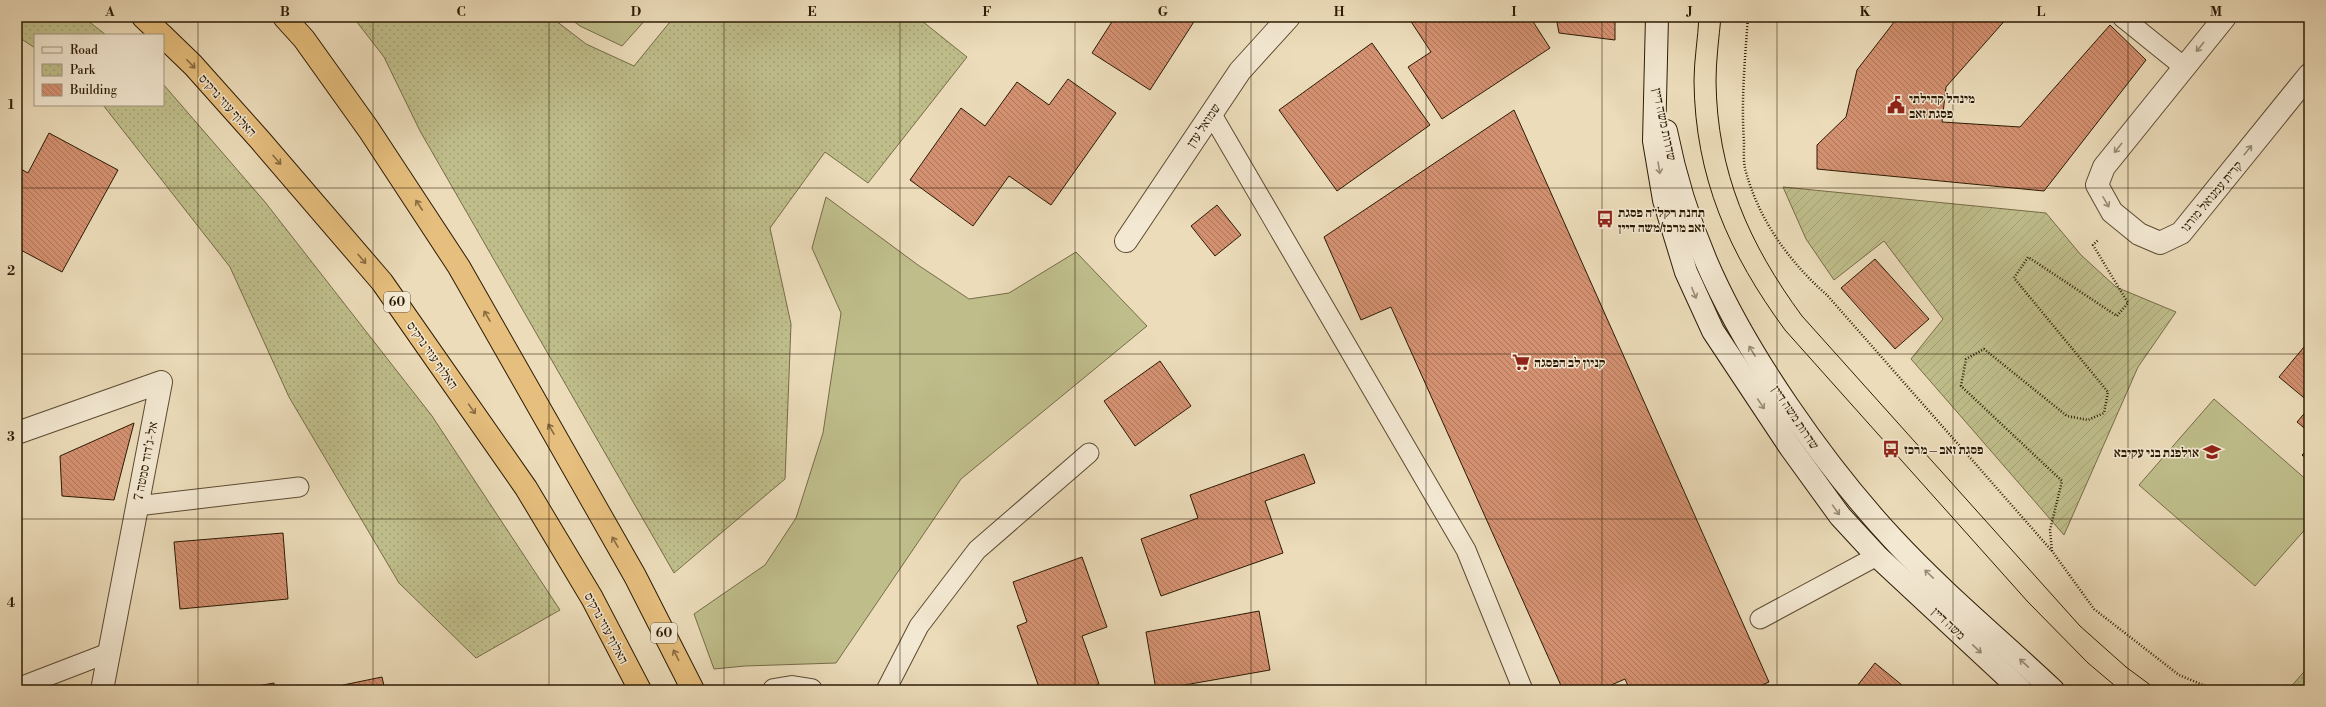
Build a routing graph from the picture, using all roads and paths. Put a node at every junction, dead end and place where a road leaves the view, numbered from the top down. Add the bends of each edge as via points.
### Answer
1 (143, 17) edge
2 (284, 17) edge
3 (1657, 17) edge
4 (1748, 17) edge
5 (2122, 17) edge
6 (2225, 17) edge
7 (1286, 18) edge
8 (160, 34) edge
9 (164, 38) edge
10 (2184, 67) junction
11 (1654, 73) junction
12 (2309, 75) edge
13 (1211, 113) junction
14 (2118, 217) junction
15 (1126, 241) dead end
16 (17, 433) edge
17 (1089, 453) dead end
18 (299, 488) dead end
19 (137, 506) junction
20 (2052, 551) junction
21 (1877, 556) junction
22 (1760, 619) dead end
23 (108, 653) junction
24 (17, 688) edge
25 (102, 690) edge
26 (640, 690) edge
27 (693, 690) edge
28 (774, 690) edge
29 (811, 690) edge
30 (886, 690) edge
31 (1523, 690) edge
32 (2020, 690) edge
33 (2053, 690) edge
34 (2215, 690) edge

1 - 8 highway, האלוף עוזי נרקיס / 60
27 -> 2 highway, 60 via 635,576 459,268 369,130 304,39
3 - 11 street, שדרות משה דיין
4 - 20 path via 1742,111 1746,171 1757,206 1803,274 1827,295
5 - 10 lane
6 -> 10 street, קרית עמנואל מורנו
7 - 13 street, שמואל עדן via 1240,71
9 -> 26 highway, האלוף עוזי נרקיס / 60 via 260,140 382,282 526,488 592,598
10 -> 14 street, קרית עמנואל מורנו via 2104,166 2096,185 2112,212
11 -> 21 street, שדרות משה דיין via 1654,141 1664,200 1698,302 1736,367 1790,447 1840,516
33 -> 11 street, שדרות משה דיין via 1895,541 1862,506 1837,476 1760,365 1706,266 1668,140
14 -> 12 street, קרית עמנואל מורנו via 2139,234 2160,243 2181,233
13 - 15 street, שמואל עדן
13 - 31 lane via 1466,550
14 - 20 path via 2093,246 2128,303 2117,316 2028,257 2014,278 2108,392 2104,413 2088,420 2067,416 1984,349 1966,359 1961,386 2062,482 2050,530
16 - 19 street, אל-ג'דוד סמטה 7 via 161,382
17 - 30 lane via 977,550 919,626
18 - 19 lane
19 - 23 street, אל-ג'דוד סמטה 7
20 - 34 path via 2094,609 2178,674
21 - 22 lane
21 -> 32 street, משה דיין
23 - 24 lane
23 - 25 street, אל-ג'דוד סמטה 7
28 - 29 street via 792,687

